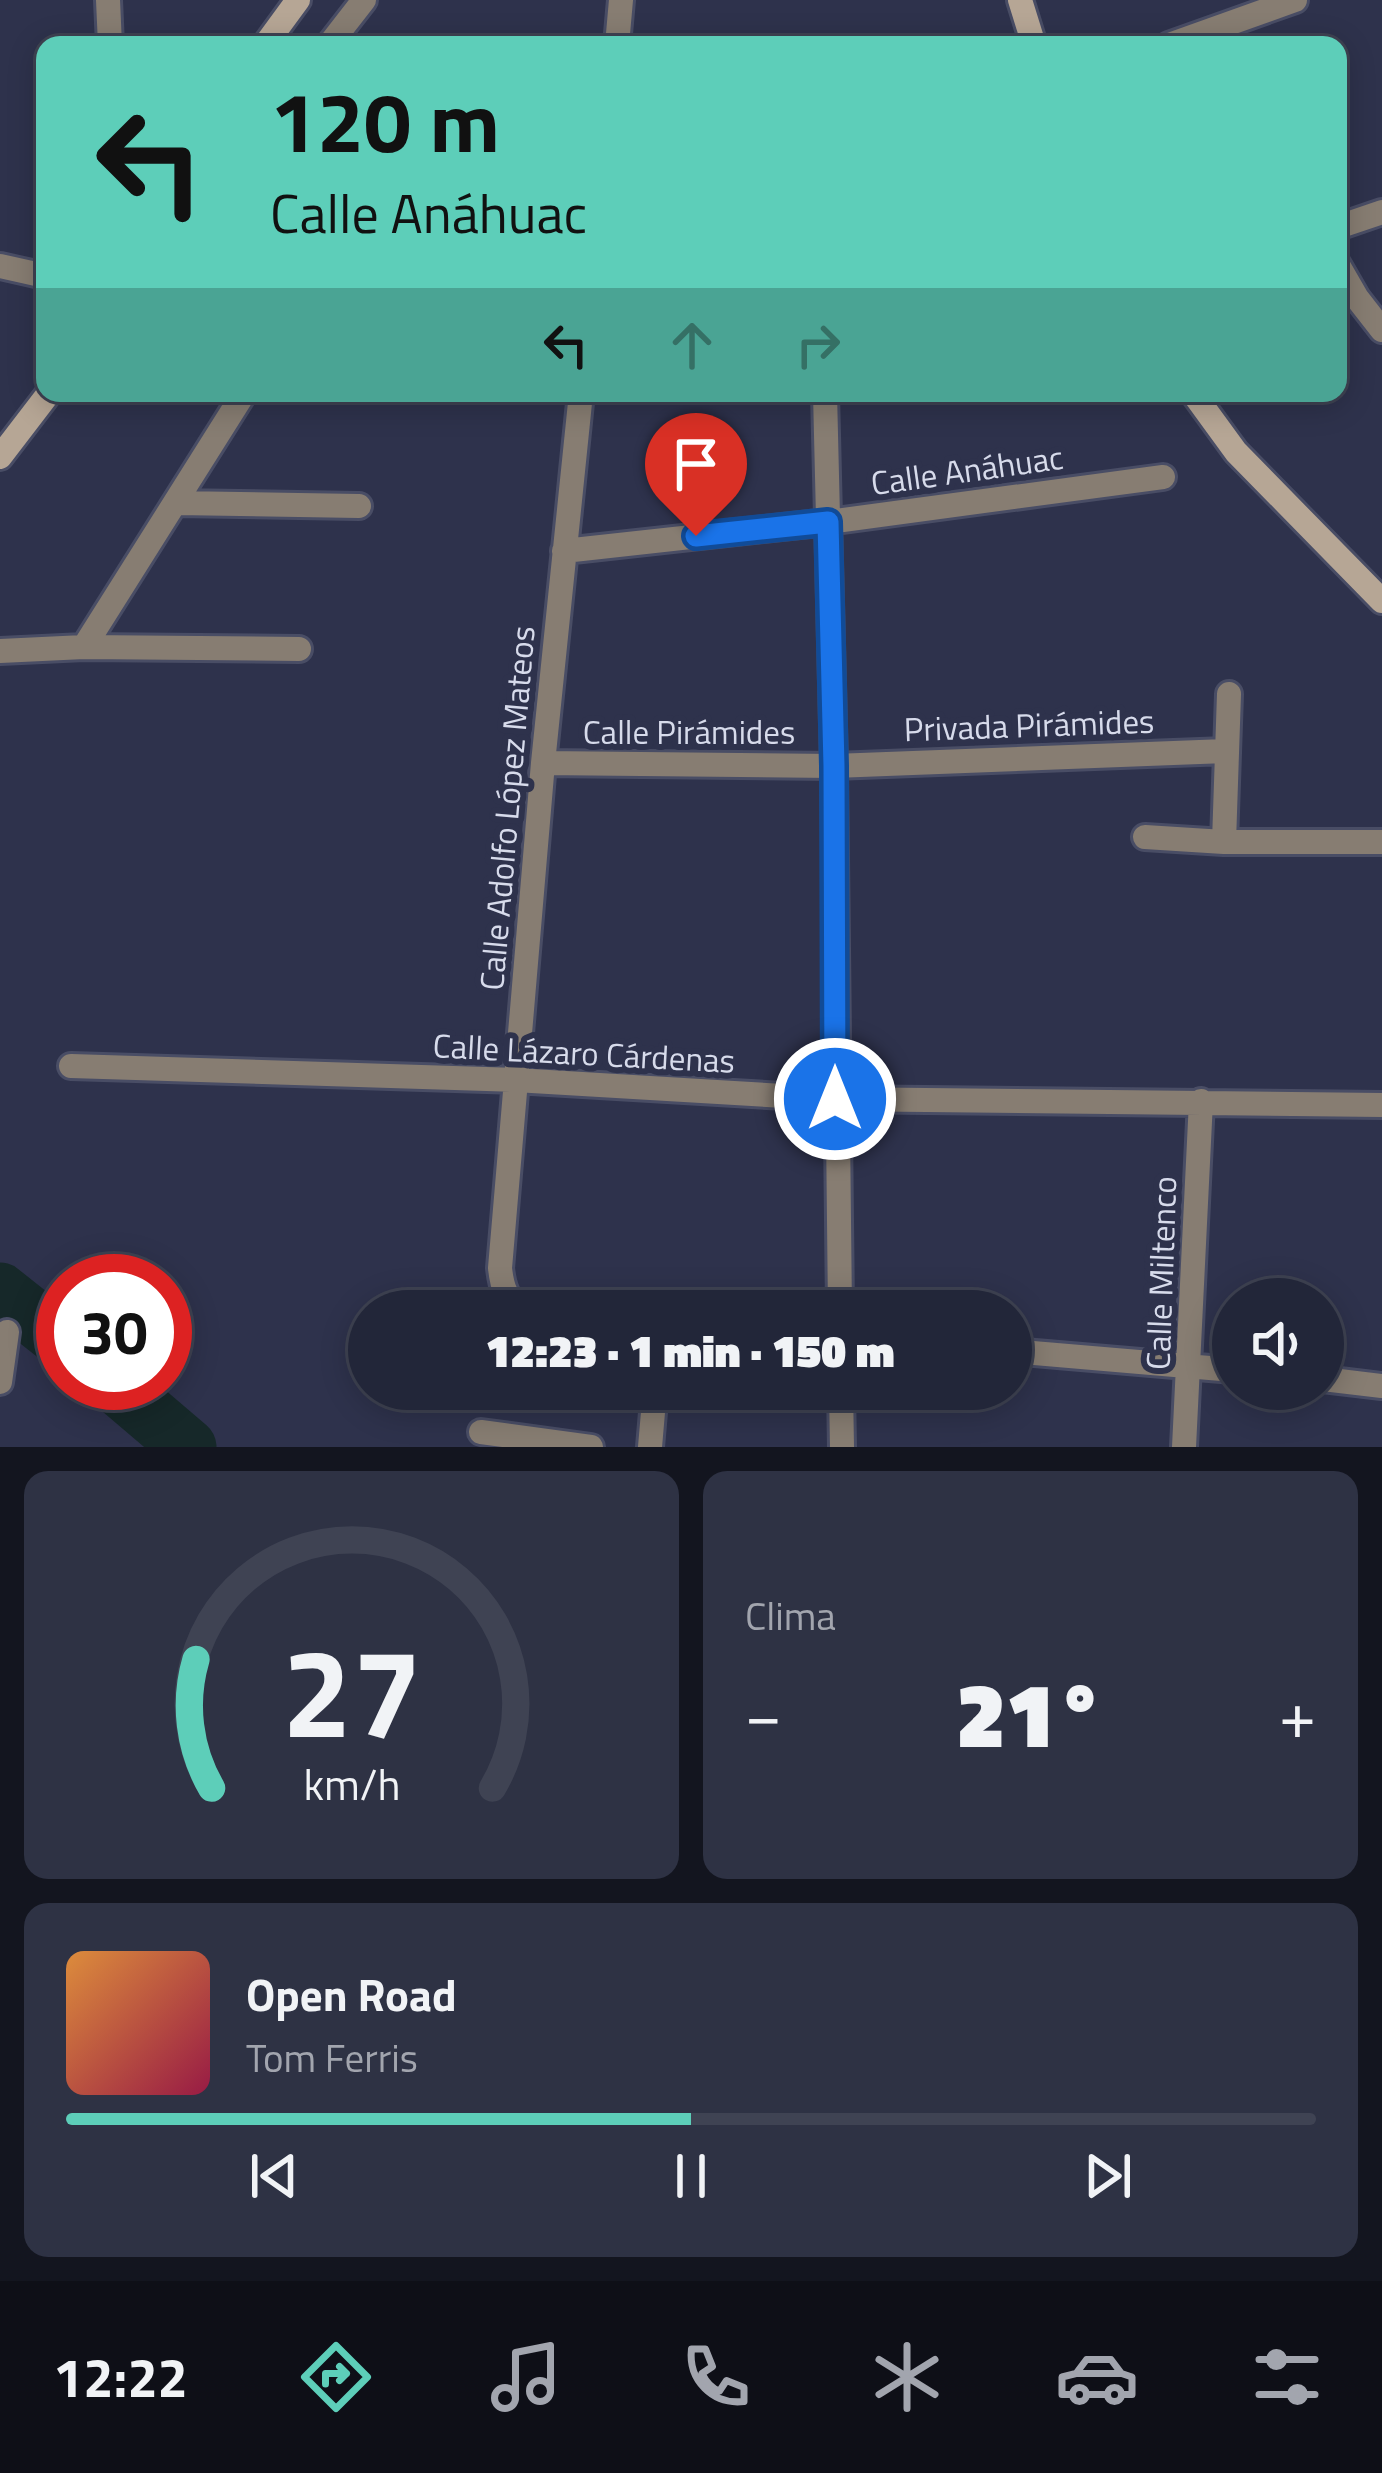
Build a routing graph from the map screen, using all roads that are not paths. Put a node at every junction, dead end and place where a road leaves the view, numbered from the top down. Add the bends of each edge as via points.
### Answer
1 (108, 0) edge
2 (298, 0) edge
3 (364, 0) edge
4 (621, 0) edge
5 (1021, 0) edge
6 (1295, 0) edge
7 (1252, 7) edge
8 (110, 36) edge
9 (272, 36) edge
10 (336, 36) edge
11 (618, 36) edge
12 (1031, 36) edge
13 (1189, 36) edge
14 (1382, 212) edge
15 (1347, 224) edge
16 (0, 266) edge
17 (36, 274) edge
18 (1347, 281) edge
19 (1382, 330) edge
20 (42, 402) edge
21 (239, 402) edge
22 (580, 402) edge
23 (825, 402) edge
24 (1200, 402) edge
25 (0, 457) edge
26 (1163, 477) dead end
27 (177, 503) junction
28 (359, 506) dead end
29 (828, 522) junction
30 (564, 551) junction
31 (1382, 601) edge
32 (84, 647) junction
33 (299, 650) dead end
34 (0, 651) edge
35 (1228, 694) dead end
36 (1226, 751) junction
37 (542, 764) junction
38 (834, 766) junction
39 (1145, 837) dead end
40 (1223, 842) junction
41 (1382, 842) edge
42 (71, 1066) dead end
43 (514, 1080) junction
44 (835, 1099) junction
45 (1201, 1101) junction
46 (1382, 1105) edge
47 (505, 1290) edge
48 (840, 1290) edge
49 (7, 1332) dead end
50 (1032, 1353) edge
51 (1191, 1365) junction
52 (1212, 1368) edge
53 (1344, 1381) edge
54 (0, 1382) edge
55 (1382, 1386) edge
56 (653, 1410) edge
57 (841, 1410) edge
58 (481, 1432) dead end
59 (591, 1447) edge
60 (650, 1447) edge
61 (842, 1447) edge
62 (1184, 1447) edge

1 - 8 street
2 - 9 street
3 - 10 street
4 - 11 street
5 - 12 street
6 - 7 street
7 - 13 street
14 - 15 street
16 - 17 street
18 - 19 street
20 - 25 street
21 - 27 street
22 - 30 street, Calle Adolfo López Mateos
23 - 29 street
24 - 31 street via 1260,479
26 - 29 street, Calle Anáhuac
27 - 28 street
27 - 32 street
29 - 30 street, Calle Anáhuac
29 - 38 street
30 - 37 street, Calle Adolfo López Mateos
32 - 33 street
32 - 34 street
35 - 36 street
36 - 38 street, Privada Pirámides
36 - 40 street
37 - 38 street, Calle Pirámides
37 - 43 street, Calle Adolfo López Mateos
38 - 44 street
39 - 40 street
40 - 41 street
42 - 43 street, Calle Lázaro Cárdenas
43 - 44 street, Calle Lázaro Cárdenas
43 - 47 street, Calle Adolfo López Mateos
44 - 45 street, Calle Lázaro Cárdenas
44 - 48 street
45 - 46 street, Calle Lázaro Cárdenas
45 - 51 street, Calle Miltenco
49 - 54 street
50 - 51 street
51 - 52 street
51 - 62 street, Calle Miltenco
53 - 55 street
56 - 60 street
57 - 61 street
58 - 59 street

